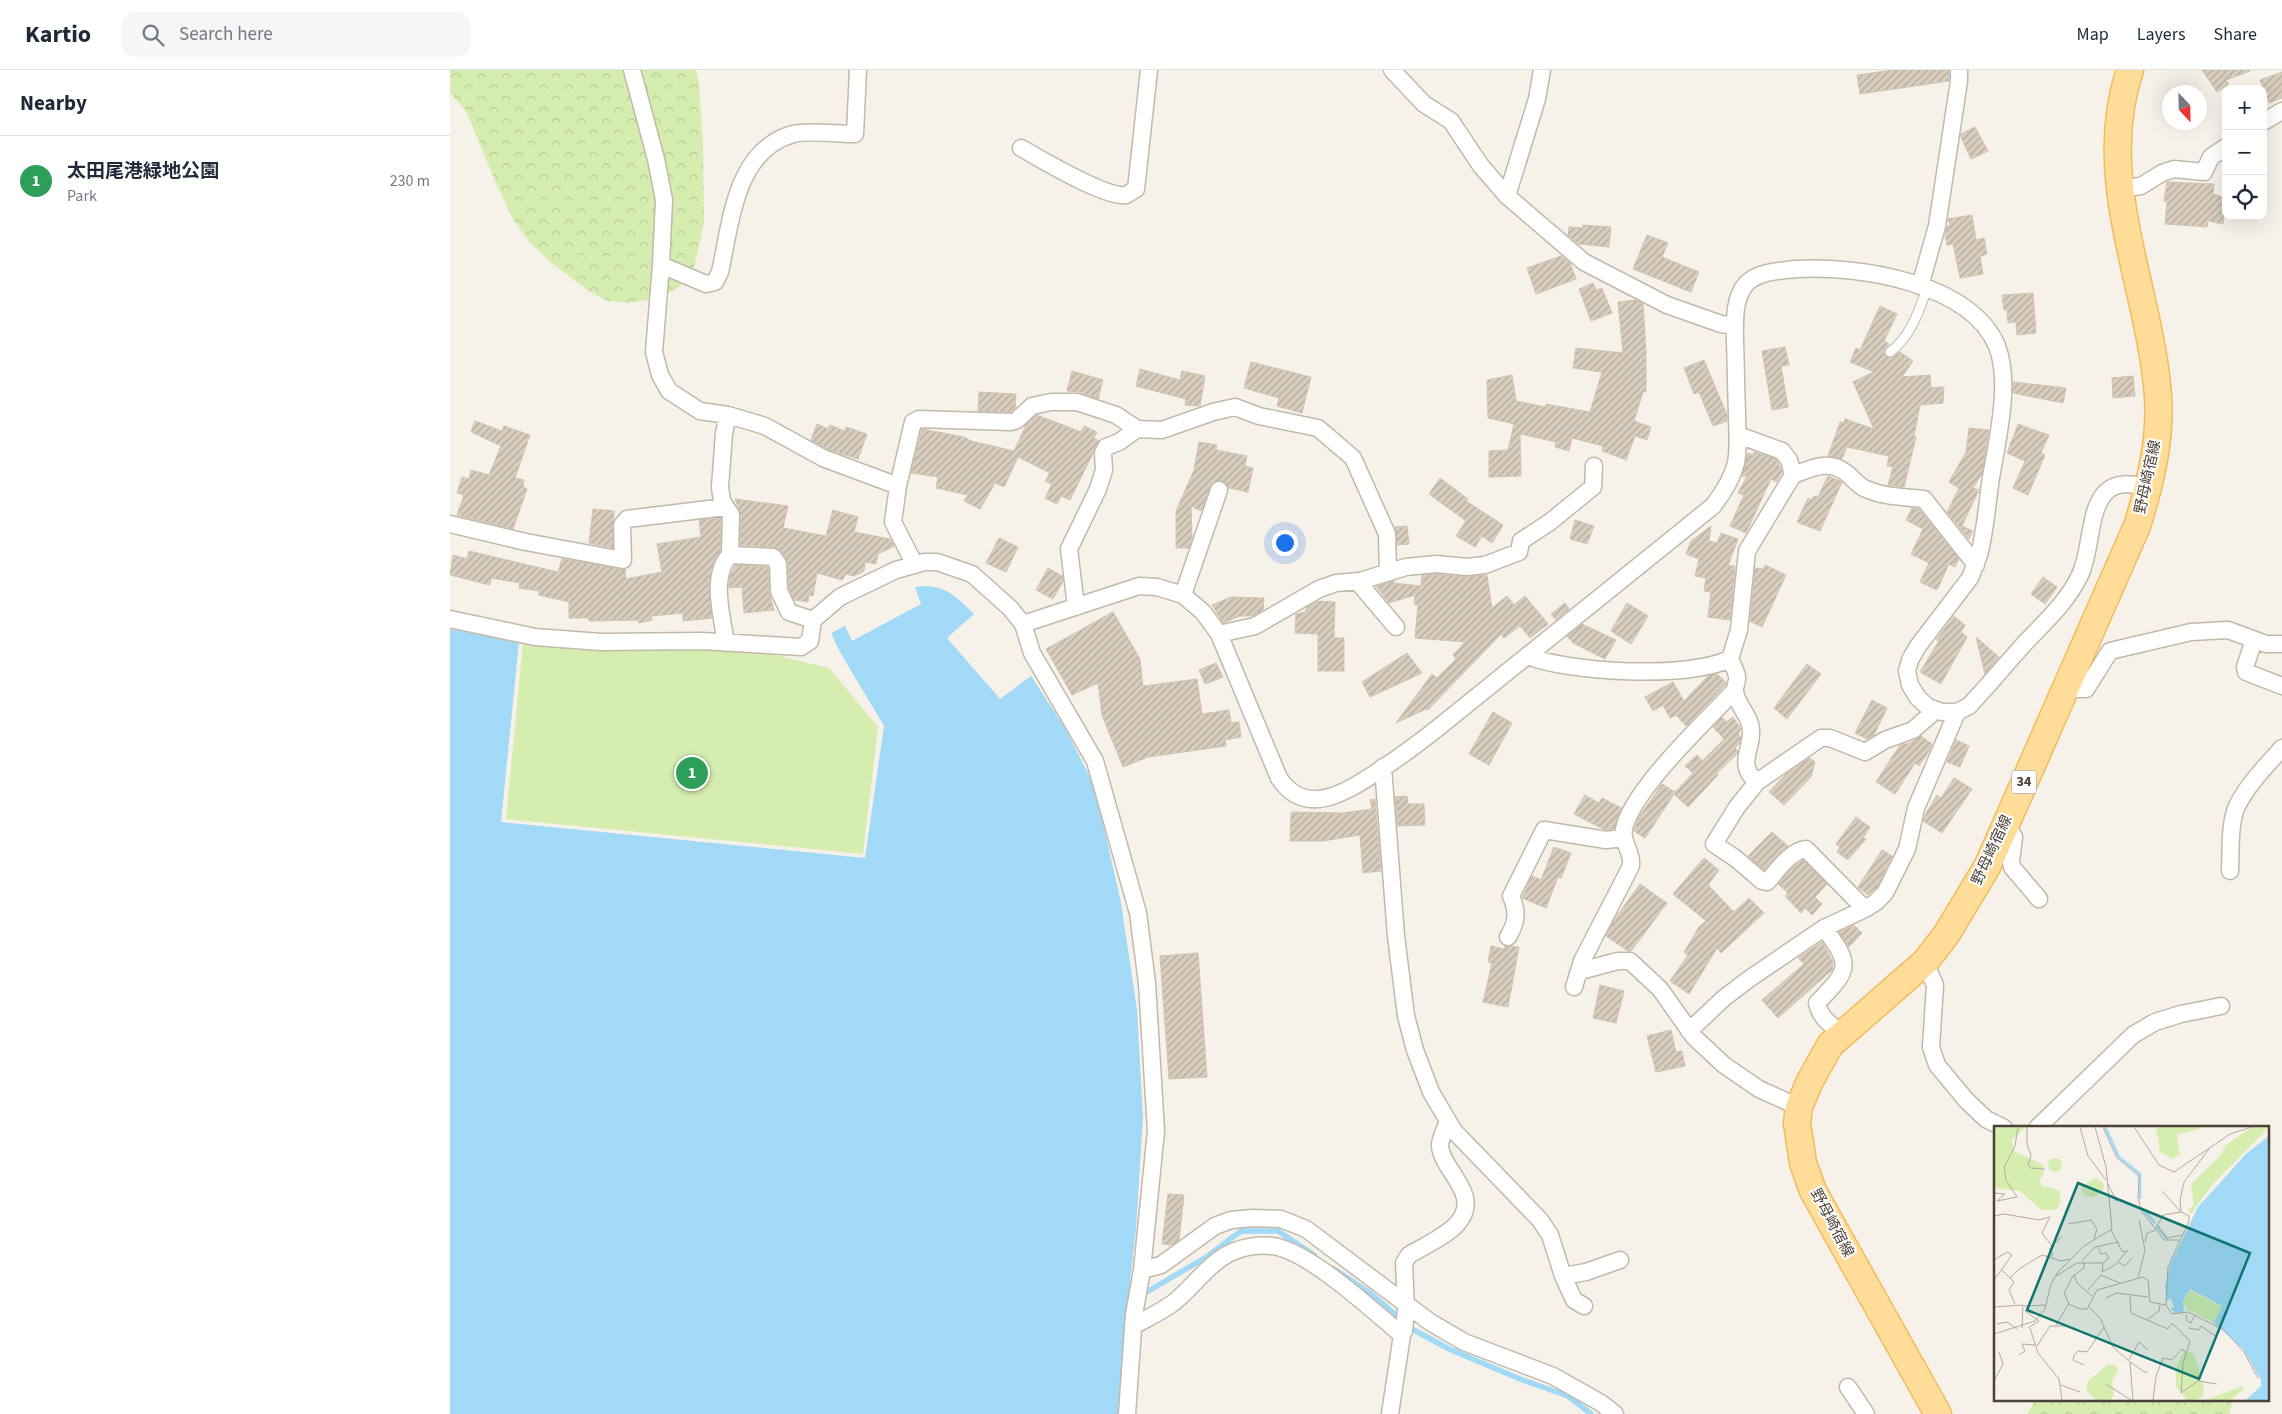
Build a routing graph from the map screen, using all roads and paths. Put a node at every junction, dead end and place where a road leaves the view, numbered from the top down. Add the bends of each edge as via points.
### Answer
1 (632, 70) edge
2 (858, 70) edge
3 (1149, 70) edge
4 (1392, 70) edge
5 (1542, 70) edge
6 (1959, 70) edge
7 (2130, 70) edge
8 (2282, 111) edge
9 (2267, 120) edge
10 (1021, 148) dead end
11 (2222, 150) edge
12 (2120, 189) junction
13 (1507, 196) junction
14 (661, 265) junction
15 (1924, 287) junction
16 (1735, 326) junction
17 (1890, 352) dead end
18 (728, 415) junction
19 (1137, 429) junction
20 (1738, 435) junction
21 (1594, 466) dead end
22 (1793, 475) junction
23 (898, 486) junction
24 (2150, 487) junction
25 (1219, 490) dead end
26 (725, 507) junction
27 (450, 524) edge
28 (730, 555) junction
29 (915, 565) junction
30 (1976, 565) junction
31 (1388, 572) junction
32 (1357, 581) junction
33 (1183, 595) junction
34 (1076, 607) junction
35 (450, 619) edge
36 (813, 620) junction
37 (1023, 624) junction
38 (1396, 627) dead end
39 (1219, 634) junction
40 (2254, 640) junction
41 (726, 643) junction
42 (2282, 644) edge
43 (1528, 656) junction
44 (1730, 659) junction
45 (2282, 686) edge
46 (2067, 689) junction
47 (1734, 691) junction
48 (1936, 710) junction
49 (1956, 712) junction
50 (2282, 748) edge
51 (1383, 768) junction
52 (1757, 782) junction
53 (2005, 823) junction
54 (1624, 838) junction
55 (2230, 871) dead end
56 (2039, 899) dead end
57 (1865, 909) junction
58 (1824, 928) junction
59 (1508, 937) dead end
60 (1925, 962) junction
61 (1580, 971) junction
62 (1574, 987) dead end
63 (2221, 1006) dead end
64 (1689, 1031) junction
65 (1843, 1034) junction
66 (1799, 1107) junction
67 (1448, 1122) junction
68 (2000, 1126) edge
69 (2039, 1126) edge
70 (1620, 1260) dead end
71 (1141, 1276) junction
72 (1563, 1276) junction
73 (1405, 1303) junction
74 (1584, 1306) dead end
75 (1133, 1321) junction
76 (1402, 1335) junction
77 (1848, 1387) dead end
78 (1127, 1414) edge
79 (1390, 1414) edge
80 (1615, 1414) edge
81 (1866, 1414) edge
82 (1938, 1414) edge

1 - 14 street via 664,200
2 - 14 street via 855,134 794,134 764,149 753,162 736,197 715,282 706,284
3 - 10 street via 1136,189 1126,195 1110,192
4 - 13 street via 1424,104 1451,122 1481,166
5 - 13 street via 1537,99
6 - 15 street via 1937,226
7 - 12 main road, 野母崎宿線 / 34 via 2123,91 2116,143
8 - 9 street
11 - 12 street via 2212,157 2204,172 2174,169 2141,186
12 - 24 main road, 野母崎宿線 / 34 via 2122,215 2146,318 2158,395
13 - 16 street via 1584,262 1667,305
14 - 18 street via 654,352 660,375 669,391 700,411
15 - 16 street via 1872,272 1839,269 1810,268 1765,273 1751,280 1742,291
15 - 17 lane via 1915,320 1905,339
15 - 30 street via 1954,302 1979,320 1996,344 2002,364 2003,398
16 - 20 street
18 - 23 street via 765,426 814,454
18 - 26 street via 720,487
19 - 23 street via 1116,416 1077,402 1041,403 1011,422 919,419 913,422
19 - 31 street via 1162,430 1235,407 1259,416 1318,428 1353,458 1387,534
19 - 34 street via 1106,447 1098,489 1069,549
20 - 22 street via 1782,451 1789,460
20 - 43 street via 1734,470 1713,506
21 - 31 street via 1593,487 1522,541 1519,552 1486,565 1437,564
22 - 30 street via 1832,465 1864,488 1879,494 1924,499
22 - 44 street via 1747,551 1739,630
23 - 29 street via 893,522
24 - 46 main road, 野母崎宿線 / 34 via 2127,552
24 - 49 street via 2123,483 2108,489 2101,497 2096,505 2080,574 2065,600 1969,706
25 - 33 street
26 - 27 street via 627,519 622,525 623,560
26 - 28 street via 732,515
28 - 36 street via 773,557 778,564 779,590 789,612
28 - 41 street via 723,562 720,575
29 - 36 street via 896,570 840,597
29 - 37 street via 937,562 972,574
30 - 48 street via 1908,665 1910,685 1918,698
31 - 32 street
32 - 38 street
32 - 39 street via 1319,589 1255,626
33 - 34 street via 1157,587 1139,586
33 - 39 street via 1203,612
34 - 37 street
35 - 41 street via 535,637 601,642
36 - 41 street via 810,641 801,647
37 - 71 street via 1032,653 1095,761 1138,913 1147,983 1156,1131
39 - 51 street via 1279,778 1289,790 1310,799 1330,797 1356,786
40 - 42 street
40 - 45 street via 2246,672
40 - 46 street via 2228,630 2191,632 2144,642 2110,651 2086,689
43 - 44 street via 1541,661 1608,671 1681,670 1716,665
43 - 51 street
44 - 47 street via 1737,677
46 - 53 main road, 野母崎宿線 / 34
47 - 52 street via 1750,724 1746,760 1750,777
47 - 54 street via 1634,804 1626,819
48 - 49 street
48 - 52 street via 1913,730 1885,740 1865,752 1830,738 1821,738
49 - 57 street via 1916,808 1903,860 1885,893
50 - 55 street via 2253,781 2237,806
51 - 67 street via 1396,936 1406,1016 1431,1092
52 - 57 street via 1736,807 1714,844 1767,882 1786,861 1806,849
53 - 56 street via 2014,837 2012,867
53 - 60 main road, 野母崎宿線 / 34 via 1988,865 1946,935
54 - 59 street via 1606,840 1544,830 1511,896 1517,910
54 - 61 street via 1632,859 1631,866 1582,961
57 - 58 street
58 - 64 street via 1730,993
58 - 65 street via 1839,948 1844,967 1841,978 1817,1003 1824,1020
60 - 65 main road, 野母崎宿線 / 34
60 - 68 street via 1934,985 1931,1047 1936,1065 1966,1100 1986,1119
61 - 62 street
61 - 64 street via 1618,961 1630,962 1660,989
63 - 69 street via 2155,1022 2134,1035
64 - 66 street via 1724,1065 1759,1089
65 - 66 main road, 野母崎宿線 / 34 via 1830,1045
66 - 82 main road, 野母崎宿線 / 34 via 1797,1123 1803,1163 1813,1191
67 - 72 street via 1540,1220 1550,1235
67 - 73 street via 1440,1144 1465,1196 1462,1216 1456,1225 1409,1255 1404,1262
70 - 72 street
71 - 73 street via 1223,1223 1253,1218 1281,1219 1306,1229
71 - 75 street
72 - 74 street via 1574,1300
73 - 76 street
73 - 80 street via 1464,1342 1553,1376
75 - 76 street via 1172,1304 1224,1256 1263,1245 1279,1247 1316,1266
75 - 78 street
76 - 79 street
77 - 81 street

